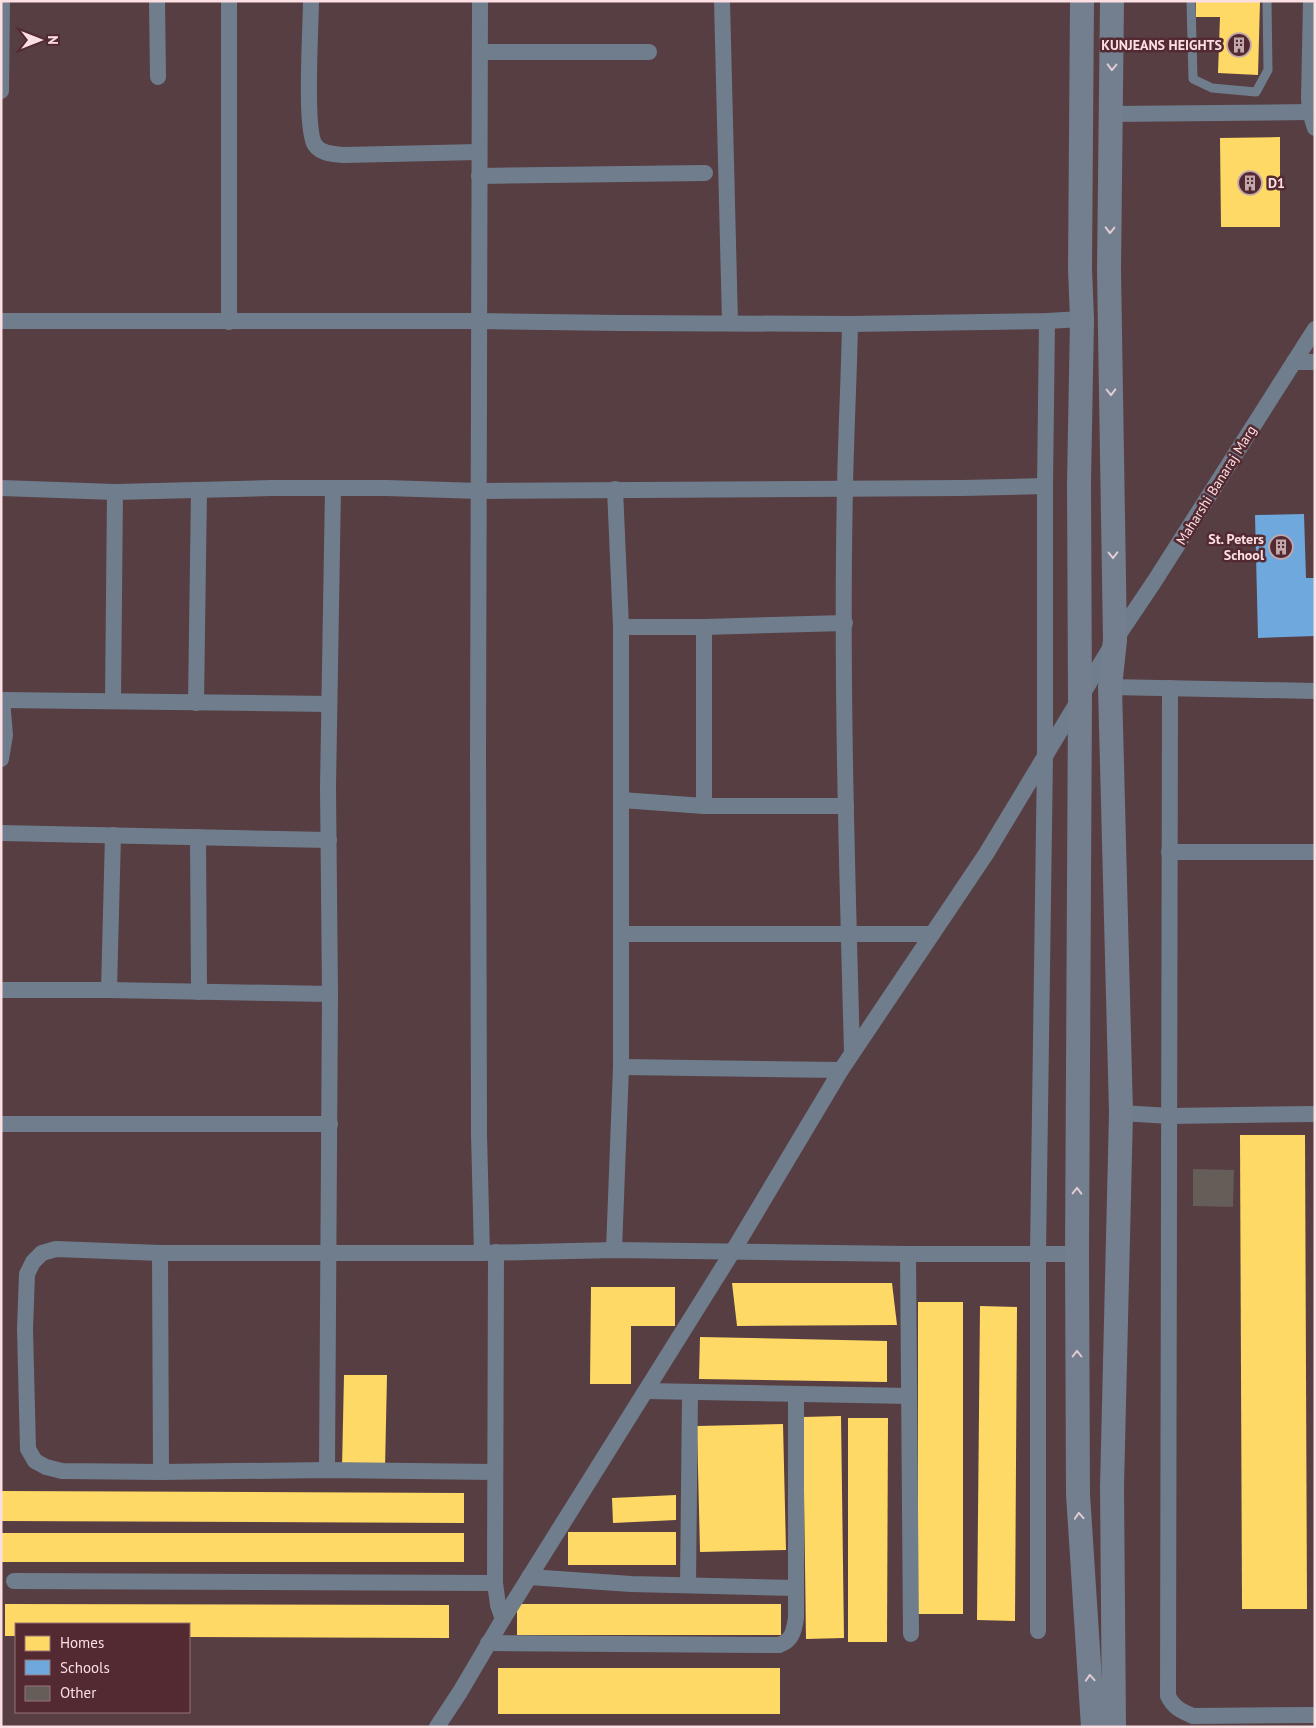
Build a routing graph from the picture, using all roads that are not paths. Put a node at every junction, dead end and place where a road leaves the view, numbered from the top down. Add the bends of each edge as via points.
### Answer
1 (2, 1) edge
2 (157, 1) edge
3 (229, 1) edge
4 (311, 1) edge
5 (480, 1) edge
6 (722, 1) edge
7 (1082, 1) edge
8 (1112, 1) edge
9 (1192, 1) edge
10 (1267, 1) edge
11 (1311, 1) edge
12 (1313, 22) edge
13 (480, 52) junction
14 (649, 52) dead end
15 (158, 77) dead end
16 (1, 91) edge
17 (1310, 112) junction
18 (1111, 114) junction
19 (1315, 128) edge
20 (479, 152) junction
21 (705, 173) dead end
22 (479, 176) junction
23 (1082, 319) junction
24 (478, 320) junction
25 (1, 321) edge
26 (1047, 321) junction
27 (229, 322) junction
28 (730, 323) junction
29 (850, 324) junction
30 (1315, 329) edge
31 (1294, 362) junction
32 (1315, 362) edge
33 (1045, 486) junction
34 (1, 488) edge
35 (333, 488) junction
36 (845, 488) junction
37 (615, 489) junction
38 (200, 490) junction
39 (480, 490) junction
40 (115, 492) junction
41 (845, 623) junction
42 (621, 627) junction
43 (704, 627) junction
44 (1115, 640) junction
45 (1110, 687) junction
46 (1170, 688) junction
47 (1315, 691) edge
48 (1080, 698) junction
49 (2, 700) edge
50 (113, 701) junction
51 (196, 703) junction
52 (329, 704) junction
53 (1045, 756) junction
54 (1, 759) edge
55 (621, 800) junction
56 (704, 806) junction
57 (846, 806) junction
58 (1, 833) edge
59 (113, 836) junction
60 (198, 838) junction
61 (329, 840) junction
62 (1169, 852) junction
63 (1315, 852) edge
64 (621, 934) junction
65 (849, 934) junction
66 (932, 934) junction
67 (1, 990) edge
68 (109, 990) junction
69 (199, 992) junction
70 (330, 994) junction
71 (852, 1053) junction
72 (621, 1067) junction
73 (841, 1070) junction
74 (1121, 1112) junction
75 (1315, 1114) edge
76 (1170, 1116) junction
77 (1, 1124) edge
78 (330, 1124) junction
79 (614, 1250) junction
80 (733, 1251) junction
81 (160, 1252) junction
82 (330, 1252) junction
83 (489, 1252) junction
84 (1038, 1253) junction
85 (908, 1254) junction
86 (1077, 1254) junction
87 (646, 1391) junction
88 (690, 1393) junction
89 (796, 1395) junction
90 (909, 1396) junction
91 (327, 1470) junction
92 (161, 1472) junction
93 (494, 1472) junction
94 (529, 1577) junction
95 (14, 1581) dead end
96 (495, 1583) junction
97 (688, 1585) junction
98 (795, 1588) junction
99 (503, 1619) junction
100 (1038, 1631) dead end
101 (911, 1634) dead end
102 (488, 1643) junction
103 (1315, 1715) edge
104 (437, 1727) edge
105 (1093, 1727) edge
106 (1114, 1727) edge

1 - 16 street
2 - 15 street
3 - 27 street
4 - 20 street via 309,110 310,131 315,145 326,152 344,155
5 - 13 street
6 - 28 street
7 - 23 street
8 -> 18 street
9 - 10 lane via 1193,79 1212,88 1256,92 1268,70
11 - 12 street
12 - 17 street
13 - 14 street
13 - 20 street
17 - 18 street
17 - 19 street
18 -> 44 street via 1109,270
20 - 22 street
21 - 22 street
22 - 24 street
23 - 26 street
23 - 48 street
24 - 27 street
24 - 28 street
24 - 39 street
25 - 27 street
26 - 29 street
26 - 33 street
28 - 29 street
29 - 36 street
30 - 31 street, Maharshi Banaraj Marg
31 - 32 street
31 - 44 street, Maharshi Banaraj Marg
33 - 36 street
33 - 53 street
34 - 40 street
35 - 38 street
35 - 39 street
35 - 52 street
36 - 37 street
36 - 41 street
37 - 39 street
37 - 42 street
38 - 40 street
38 - 51 street
39 - 83 street via 479,1125
40 - 50 street
41 - 43 street
41 - 57 street
42 - 43 street
42 - 55 street
43 - 56 street
44 - 45 street
44 - 48 street, Maharshi Banaraj Marg
45 - 46 street
45 - 74 street
46 - 47 street
46 - 62 street
48 - 53 street, Maharshi Banaraj Marg
86 -> 48 street
49 - 50 street
49 - 54 street via 6,735
50 - 51 street
51 - 52 street
52 - 61 street
53 - 66 street, Maharshi Banaraj Marg via 986,854
53 - 84 street
55 - 56 street
55 - 64 street
56 - 57 street
57 - 65 street
58 - 59 street
59 - 60 street
59 - 68 street
60 - 61 street
60 - 69 street
61 - 70 street
62 - 63 street
62 - 76 street
64 - 65 street
64 - 72 street
65 - 66 street
65 - 71 street
66 - 71 street, Maharshi Banaraj Marg
67 - 68 street
68 - 69 street
69 - 70 street
70 - 78 street
71 - 73 street, Maharshi Banaraj Marg
72 - 73 street
72 - 79 street
73 - 80 street, Maharshi Banaraj Marg
74 - 76 street
74 - 106 street via 1112,1487
75 - 76 street
76 - 103 street via 1168,1696 1173,1705 1193,1716
77 - 78 street
78 - 82 street
79 - 80 street
79 - 83 street
80 - 85 street
80 - 87 street, Maharshi Banaraj Marg
81 - 82 street
81 - 92 street
81 - 92 street via 56,1249 42,1253 27,1274 25,1329 28,1449 35,1462 62,1471
82 - 83 street
82 - 91 street
83 - 93 street
84 - 85 street
84 - 86 street
84 - 100 street
85 - 90 street
105 -> 86 street via 1078,1494
87 - 88 street
87 - 94 street, Maharshi Banaraj Marg
88 - 89 street
88 - 97 street
89 - 90 street
89 - 98 street
90 - 101 street
91 - 92 street
91 - 93 street
93 - 96 street
94 - 97 street
94 - 99 street, Maharshi Banaraj Marg
95 - 96 street
96 - 99 street
97 - 98 street
98 - 102 street via 794,1632 786,1643 778,1645
99 - 102 street, Maharshi Banaraj Marg
102 - 104 street, Maharshi Banaraj Marg

